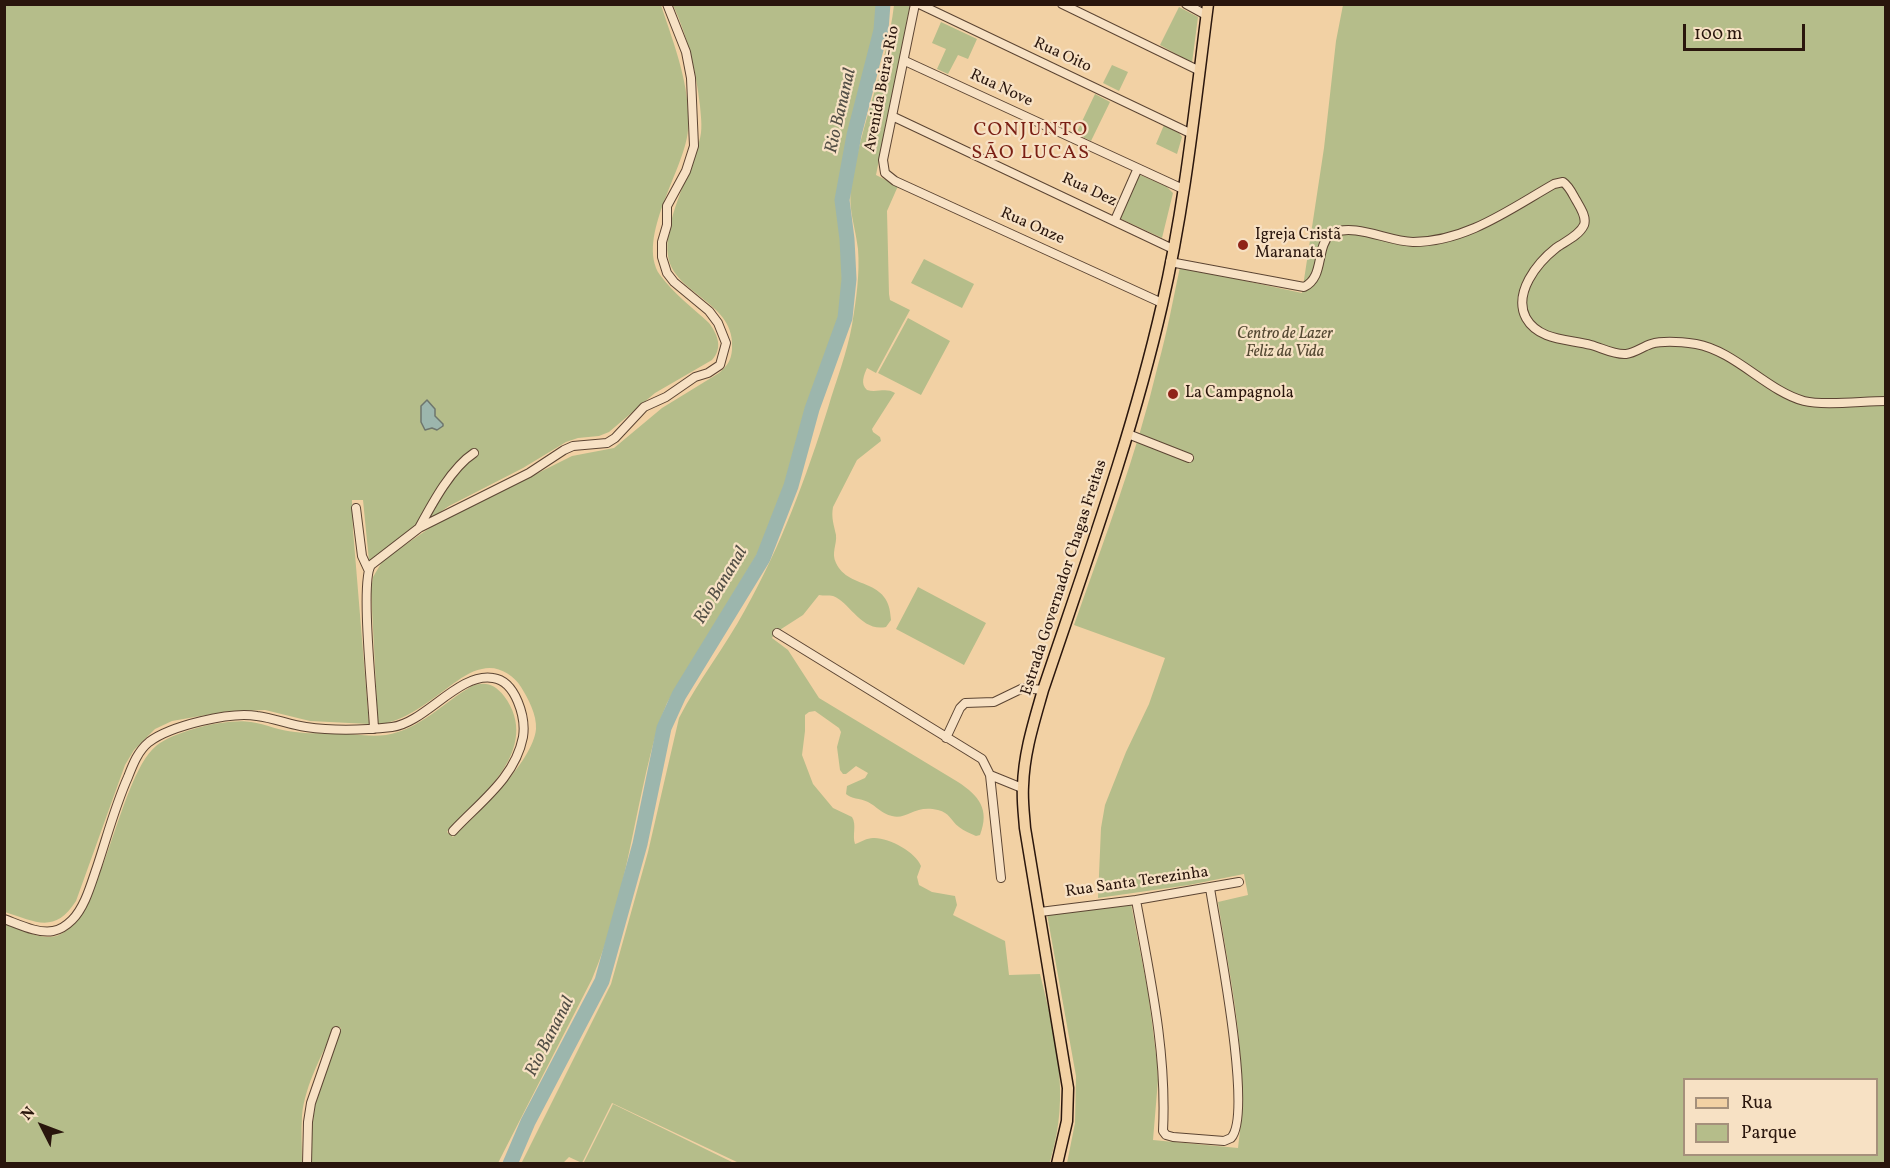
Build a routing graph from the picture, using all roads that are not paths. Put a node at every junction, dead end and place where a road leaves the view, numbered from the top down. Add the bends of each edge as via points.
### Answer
1 (667, 4) edge
2 (917, 4) edge
3 (1062, 4) edge
4 (1186, 4) edge
5 (1207, 10) edge
6 (905, 61) junction
7 (1200, 71) junction
8 (894, 117) junction
9 (1192, 134) junction
10 (1137, 170) junction
11 (889, 177) joint
12 (1183, 189) junction
13 (1115, 220) junction
14 (1173, 249) junction
15 (1170, 261) junction
16 (1162, 303) junction
17 (1886, 401) edge
18 (1128, 434) junction
19 (474, 453) dead end
20 (1189, 458) dead end
21 (357, 508) dead end
22 (419, 528) junction
23 (368, 569) junction
24 (777, 633) dead end
25 (1043, 690) junction
26 (374, 729) junction
27 (946, 738) junction
28 (990, 775) junction
29 (1022, 788) junction
30 (453, 831) dead end
31 (1001, 878) dead end
32 (1239, 882) dead end
33 (1210, 888) junction
34 (1136, 900) junction
35 (1040, 912) junction
36 (4, 919) edge
37 (336, 1031) dead end
38 (307, 1164) edge
39 (1057, 1164) edge

1 - 22 street via 686,52 691,78 694,146 667,206 662,257 674,282 718,323 726,343 723,359 715,369 644,407 607,443 564,450 529,473
2 - 6 street, Avenida Beira-Rio
2 - 9 street, Rua Oito
3 - 7 street
4 - 5 street
5 - 7 main road, Estrada Governador Chagas Freitas
6 - 8 street, Avenida Beira-Rio
6 - 10 street, Rua Nove
7 - 9 main road, Estrada Governador Chagas Freitas
8 - 11 street, Avenida Beira-Rio via 884,160
8 - 13 street, Rua Dez
9 - 12 main road, Estrada Governador Chagas Freitas
10 - 12 street, Rua Nove
10 - 13 street
11 - 16 street, Rua Onze
12 - 14 main road, Estrada Governador Chagas Freitas
13 - 14 street, Rua Dez
14 - 15 main road, Estrada Governador Chagas Freitas
15 - 16 main road, Estrada Governador Chagas Freitas
15 - 17 street via 1304,286 1316,276 1322,245 1331,233 1348,230 1413,242 1454,236 1563,182 1578,204 1584,222 1575,235 1539,264 1525,289 1524,314 1536,329 1560,340 1623,354 1664,342 1697,344 1725,355 1804,401
16 - 18 main road, Estrada Governador Chagas Freitas
18 - 20 street
18 - 25 main road, Estrada Governador Chagas Freitas
19 - 22 street via 436,497
21 - 23 street via 362,556
22 - 23 street
23 - 26 street
24 - 27 street
25 - 27 street via 1023,688 994,702 965,703
25 - 29 main road, Estrada Governador Chagas Freitas via 1027,747
26 - 30 street via 404,724 480,679 494,678 510,689 523,720 519,752 494,791
26 - 36 street via 305,727 244,715 160,734 137,756 88,891 72,920 46,932
27 - 28 street via 982,759
28 - 29 street
28 - 31 street
29 - 35 main road, Estrada Governador Chagas Freitas
32 - 33 street, Rua Santa Terezinha
33 - 34 street, Rua Santa Terezinha
33 - 34 street via 1237,1064 1235,1134 1224,1141 1173,1137 1163,1131 1162,1053
34 - 35 street, Rua Santa Terezinha
35 - 39 main road, Estrada Governador Chagas Freitas via 1068,1088 1067,1121
37 - 38 street via 311,1103

